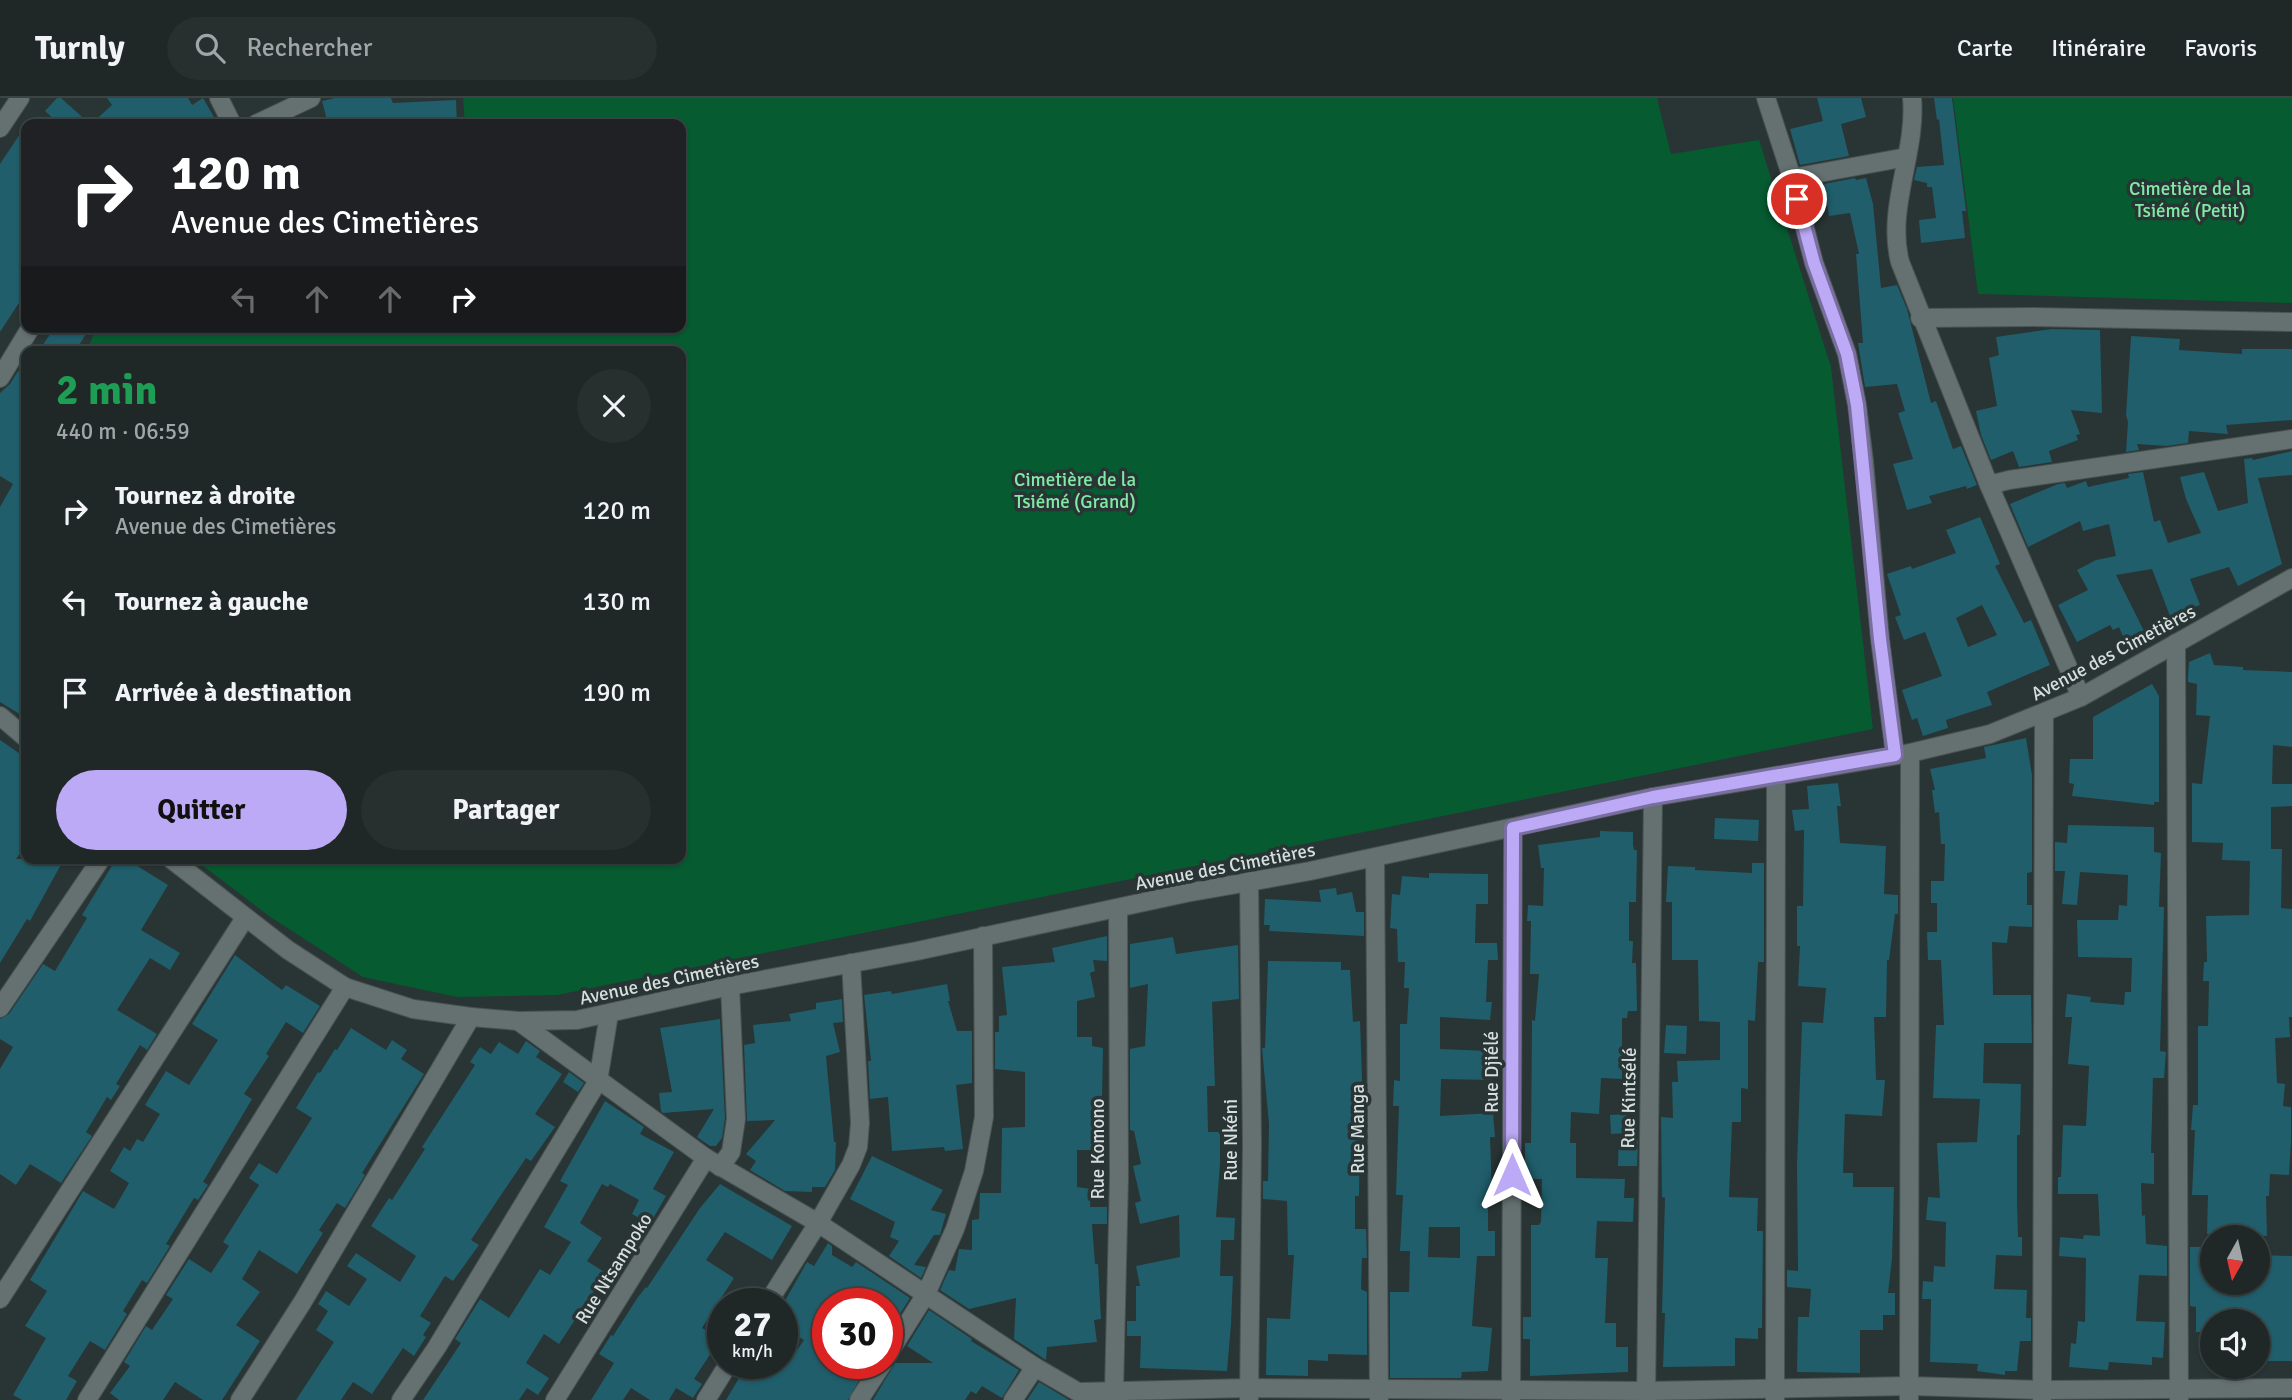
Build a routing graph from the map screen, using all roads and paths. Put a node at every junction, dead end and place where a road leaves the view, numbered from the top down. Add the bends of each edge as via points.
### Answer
1 (20, 98) edge
2 (219, 98) edge
3 (311, 98) edge
4 (1766, 98) edge
5 (1912, 98) edge
6 (230, 119) edge
7 (267, 119) edge
8 (0, 128) edge
9 (1907, 157) junction
10 (1792, 178) junction
11 (1920, 318) junction
12 (2292, 322) edge
13 (27, 333) edge
14 (0, 378) edge
15 (2292, 439) edge
16 (1989, 485) junction
17 (2292, 578) edge
18 (2176, 643) junction
19 (2081, 697) junction
20 (2044, 712) junction
21 (1, 718) edge
22 (21, 734) edge
23 (1902, 754) junction
24 (1776, 776) junction
25 (1653, 797) junction
26 (1513, 828) junction
27 (1375, 858) junction
28 (98, 864) edge
29 (177, 864) edge
30 (1249, 881) junction
31 (1118, 908) junction
32 (246, 918) junction
33 (983, 936) junction
34 (851, 963) junction
35 (345, 986) junction
36 (730, 986) junction
37 (0, 1008) edge
38 (609, 1014) junction
39 (471, 1017) junction
40 (518, 1021) junction
41 (598, 1081) junction
42 (713, 1163) junction
43 (818, 1223) junction
44 (777, 1288) edge
45 (926, 1293) junction
46 (0, 1299) edge
47 (903, 1330) edge
48 (1035, 1367) junction
49 (719, 1379) edge
50 (873, 1379) edge
51 (2292, 1388) edge
52 (1114, 1391) junction
53 (1910, 1393) edge
54 (1249, 1394) edge
55 (1379, 1394) edge
56 (1511, 1394) edge
57 (1775, 1394) edge
58 (2179, 1394) edge
59 (1646, 1395) edge
60 (2042, 1395) edge
61 (1086, 1396) edge
62 (88, 1400) edge
63 (240, 1400) edge
64 (401, 1400) edge
65 (555, 1400) edge
66 (706, 1400) edge
67 (859, 1400) edge
68 (1013, 1400) edge

1 - 8 street
2 - 6 street
3 - 7 street
4 - 10 street
5 - 9 street via 1914,122
9 - 10 street
9 - 11 street via 1896,242
10 - 23 street via 1814,263 1847,354 1857,405 1880,639
11 - 12 street
11 - 16 street
13 - 14 street
15 - 16 street
16 - 19 street
17 - 18 street, Avenue des Cimetières
18 - 19 street, Avenue des Cimetières
18 - 58 street
19 - 20 street, Avenue des Cimetières
20 - 23 street, Avenue des Cimetières via 1990,734
20 - 60 street
21 - 22 street
23 - 24 street, Avenue des Cimetières
23 - 53 street
24 - 25 street, Avenue des Cimetières
24 - 57 street
25 - 26 street, Avenue des Cimetières
25 - 59 street, Rue Kintsélé
26 - 27 street, Avenue des Cimetières
26 - 56 street, Rue Djiélé
27 - 30 street, Avenue des Cimetières
27 - 55 street, Rue Manga
28 - 37 street
29 - 32 street, Avenue des Cimetières
30 - 31 street, Avenue des Cimetières
30 - 54 street, Rue Nkéni
31 - 33 street, Avenue des Cimetières
31 - 52 street, Rue Komono
32 - 35 street, Avenue des Cimetières
32 - 46 street
33 - 34 street, Avenue des Cimetières
33 - 45 street via 984,1117 974,1171 955,1229
34 - 36 street, Avenue des Cimetières
34 - 43 street via 858,1147
35 - 39 street, Avenue des Cimetières via 413,1009
35 - 62 street
36 - 38 street, Avenue des Cimetières
36 - 42 street, Rue Ntsampoko via 736,1119 730,1152
38 - 40 street, Avenue des Cimetières via 577,1020
38 - 41 street
39 - 40 street, Avenue des Cimetières
39 - 63 street
40 - 41 street
41 - 42 street
41 - 64 street
42 - 43 street
42 - 65 street, Rue Ntsampoko
43 - 44 street
43 - 45 street
45 - 47 street
45 - 48 street
48 - 61 street
48 - 68 street
49 - 66 street
50 - 67 street
51 - 58 street
52 - 54 street
52 - 61 street
53 - 57 street
53 - 60 street
54 - 55 street
55 - 56 street
56 - 59 street
57 - 59 street
58 - 60 street

